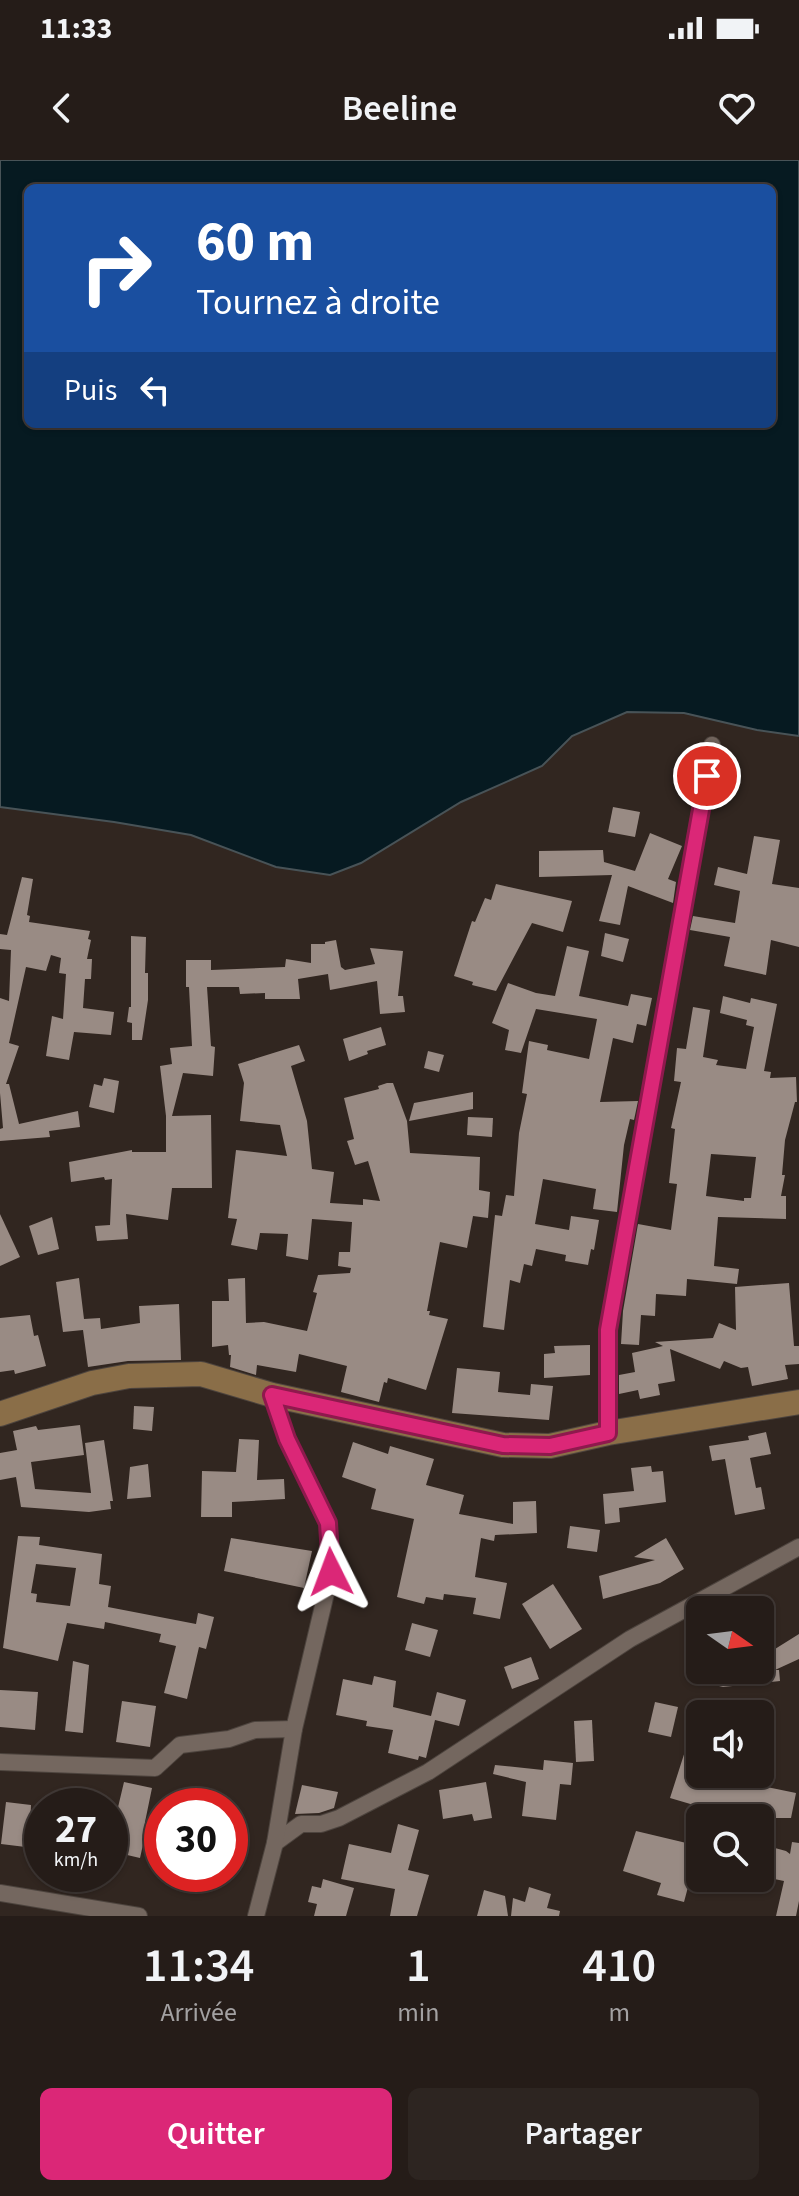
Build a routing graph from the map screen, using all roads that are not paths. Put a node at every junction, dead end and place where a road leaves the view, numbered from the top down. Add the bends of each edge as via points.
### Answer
1 (712, 745) dead end
2 (272, 1395) junction
3 (799, 1402) edge
4 (0, 1414) edge
5 (608, 1433) junction
6 (799, 1547) edge
7 (294, 1729) junction
8 (0, 1762) edge
9 (275, 1843) junction
10 (0, 1893) edge
11 (139, 1916) edge
12 (256, 1916) edge

1 - 5 street via 608,1330
2 - 4 main road via 201,1374 129,1376
2 - 5 main road via 503,1445 550,1446
2 - 7 street via 328,1523 331,1572
3 - 5 main road
6 - 9 street via 630,1639 428,1772 339,1818 301,1824
7 - 8 street via 255,1730 180,1745 155,1768
7 - 9 street
9 - 12 street
10 - 11 street

